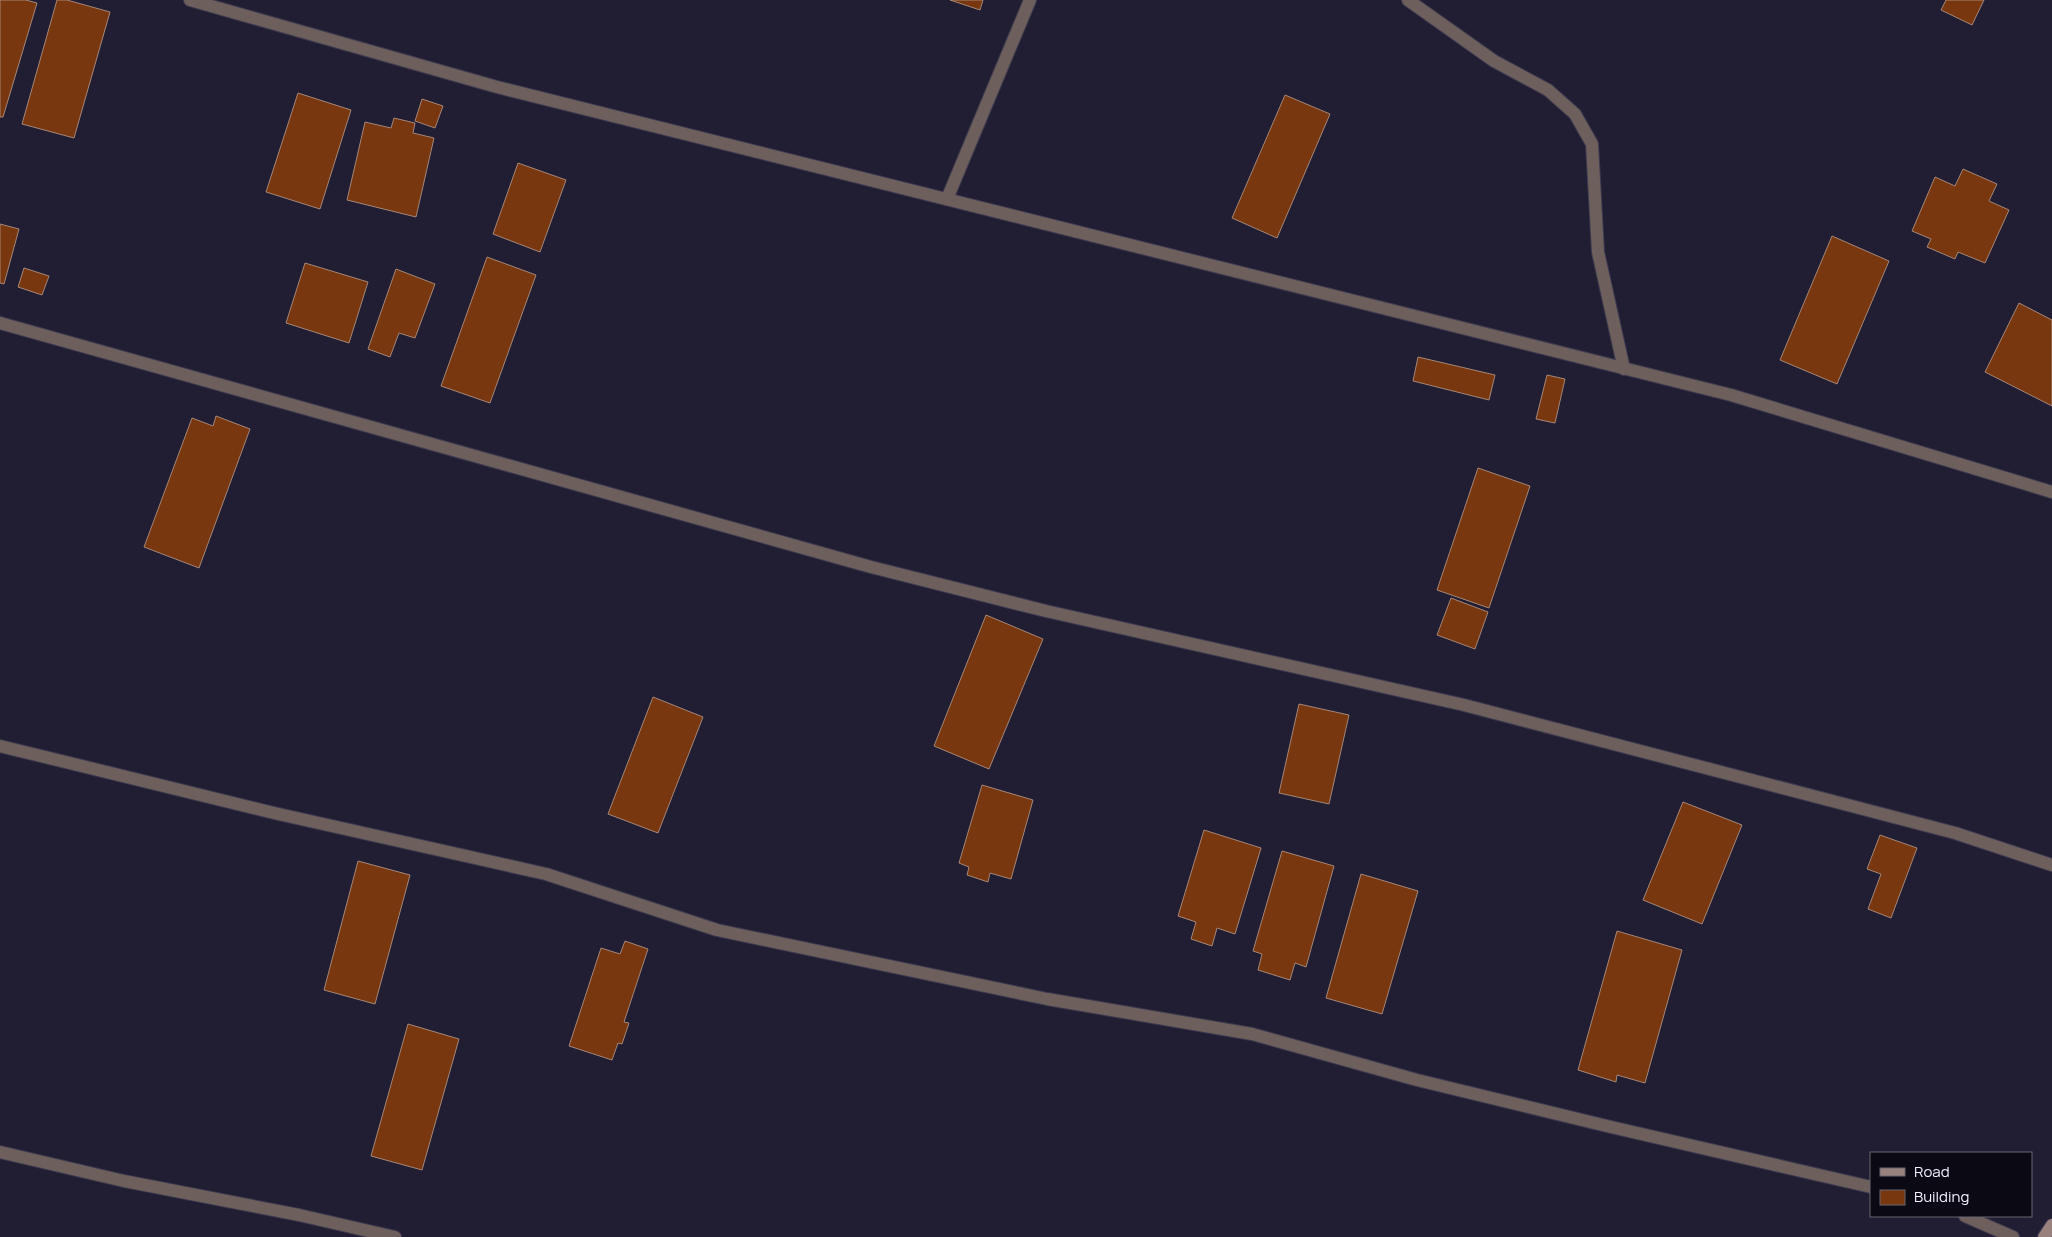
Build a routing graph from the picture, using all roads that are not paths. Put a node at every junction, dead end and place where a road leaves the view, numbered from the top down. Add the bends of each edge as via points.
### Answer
1 (190, 0) edge
2 (1030, 0) edge
3 (1408, 0) edge
4 (947, 199) junction
5 (0, 323) edge
6 (1624, 368) junction
7 (2052, 492) edge
8 (0, 746) edge
9 (2052, 866) edge
10 (0, 1152) edge
11 (1870, 1187) edge
12 (1967, 1217) edge
13 (2052, 1225) edge
14 (395, 1237) edge
15 (2013, 1237) edge
16 (2044, 1237) edge

1 - 4 street via 497,87
2 - 4 street
3 - 6 street via 1494,61 1548,90 1575,114 1592,144 1598,252
4 - 6 street
5 - 9 street via 871,567 1046,611 1464,705 1955,833
6 - 7 street via 1731,395
8 - 11 street via 274,813 546,874 717,930 1047,999 1252,1034 1611,1128
10 - 14 street
12 - 15 street
13 - 16 street

